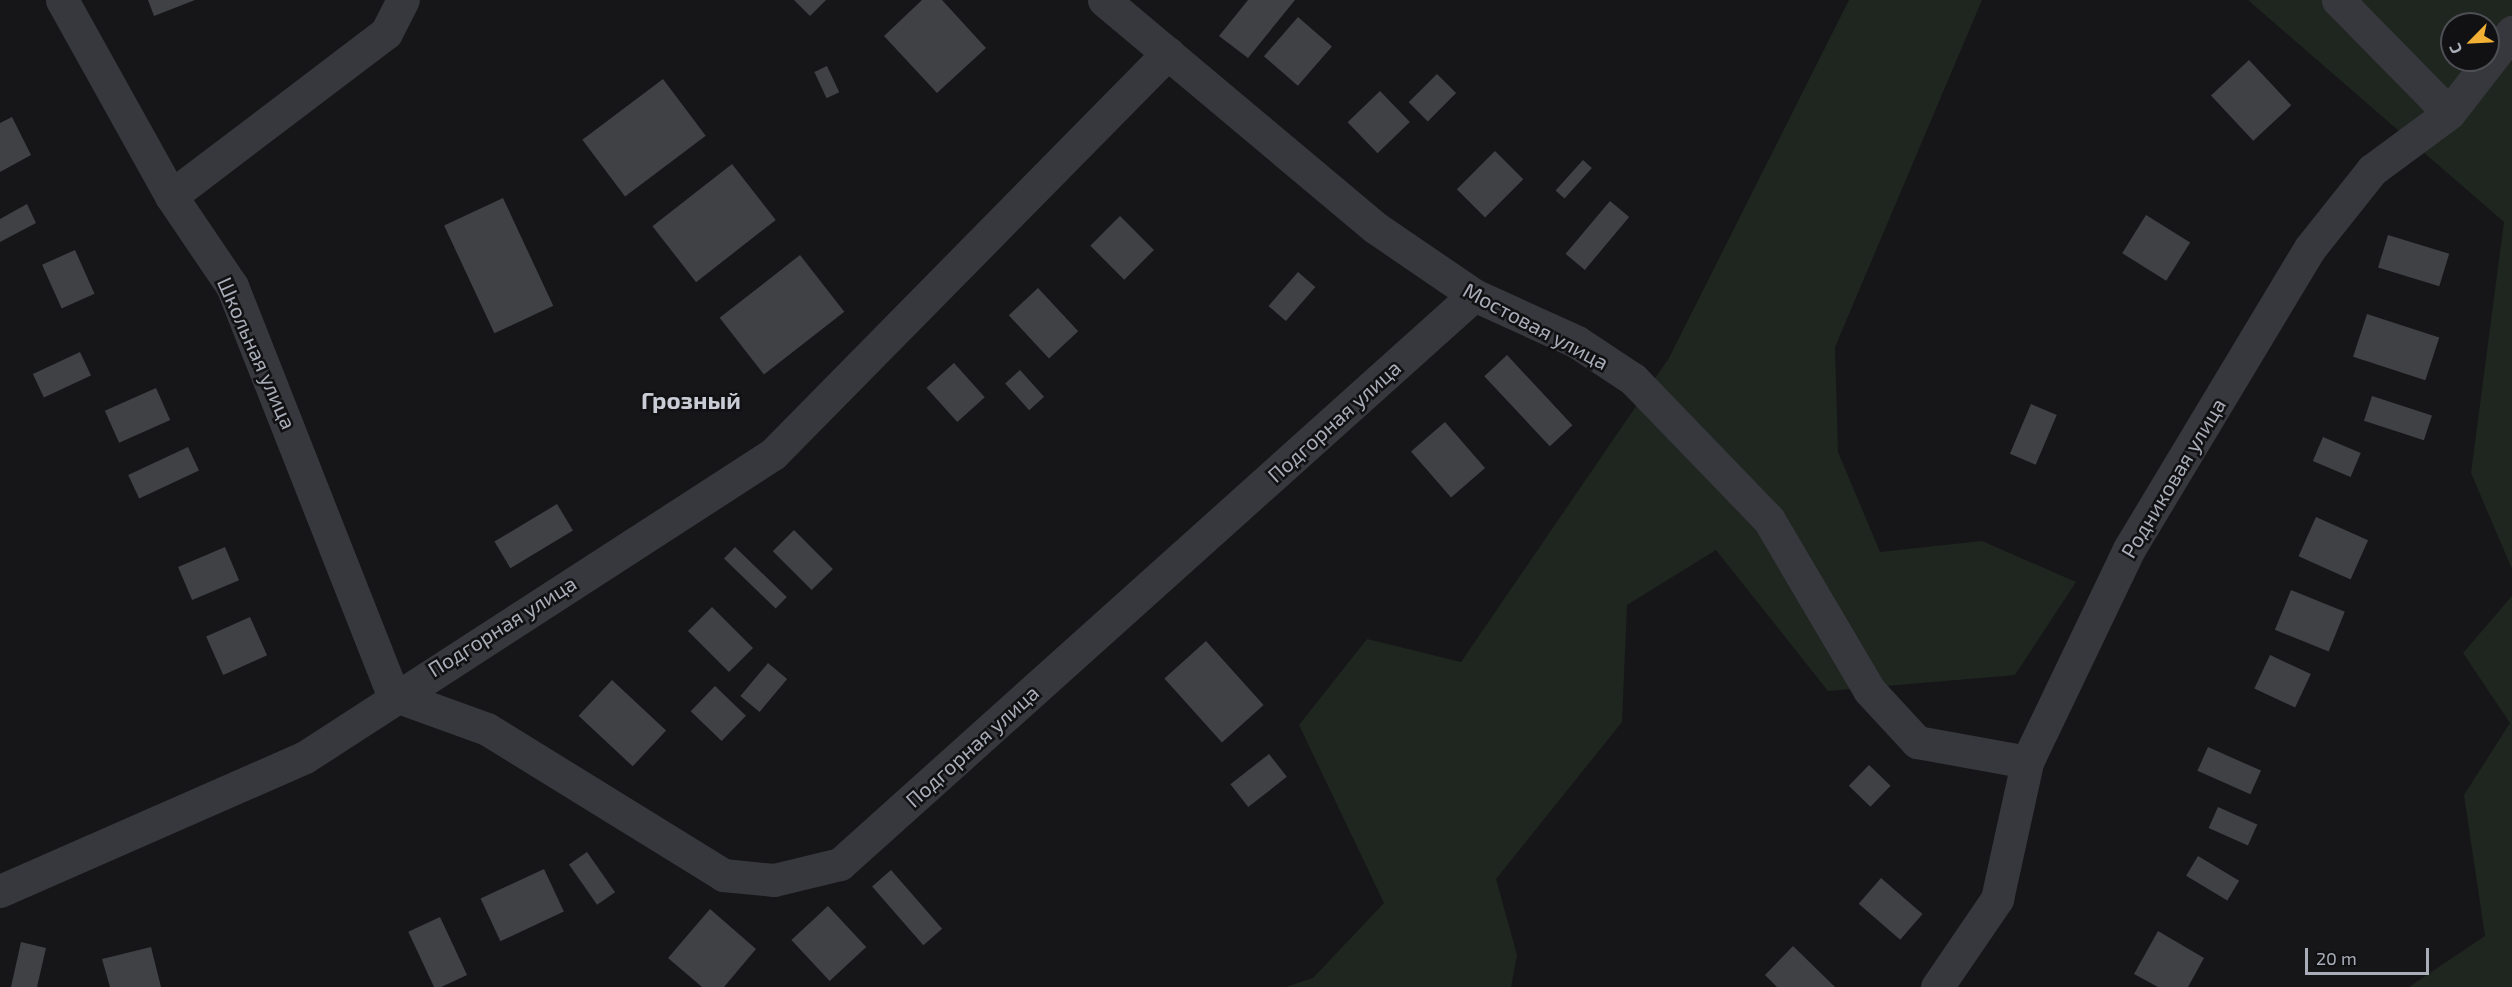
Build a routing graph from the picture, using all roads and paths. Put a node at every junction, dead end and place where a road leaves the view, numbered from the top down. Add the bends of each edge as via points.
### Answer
1 (62, 0) edge
2 (403, 0) edge
3 (1104, 0) edge
4 (2338, 0) edge
5 (2512, 32) edge
6 (1168, 53) junction
7 (2449, 113) junction
8 (171, 196) junction
9 (1474, 295) junction
10 (393, 695) junction
11 (2027, 762) junction
12 (0, 891) edge
13 (1937, 987) edge

1 - 8 street, Школьная улица
2 - 8 street via 386,33
3 - 6 street, Мостовая улица
4 - 7 street
5 - 7 street, Родниковая улица
6 - 9 street, Мостовая улица via 1366,220
6 - 10 street, Подгорная улица via 773,454
7 - 11 street, Родниковая улица via 2372,170 2310,248 2129,549
8 - 10 street, Школьная улица via 232,285
9 - 10 street, Подгорная улица via 840,864 774,880 723,875 487,729
9 - 11 street, Мостовая улица via 1577,342 1633,379 1769,520 1869,690 1917,742
10 - 12 street, Подгорная улица via 305,757
11 - 13 street, Родниковая улица via 1997,899

